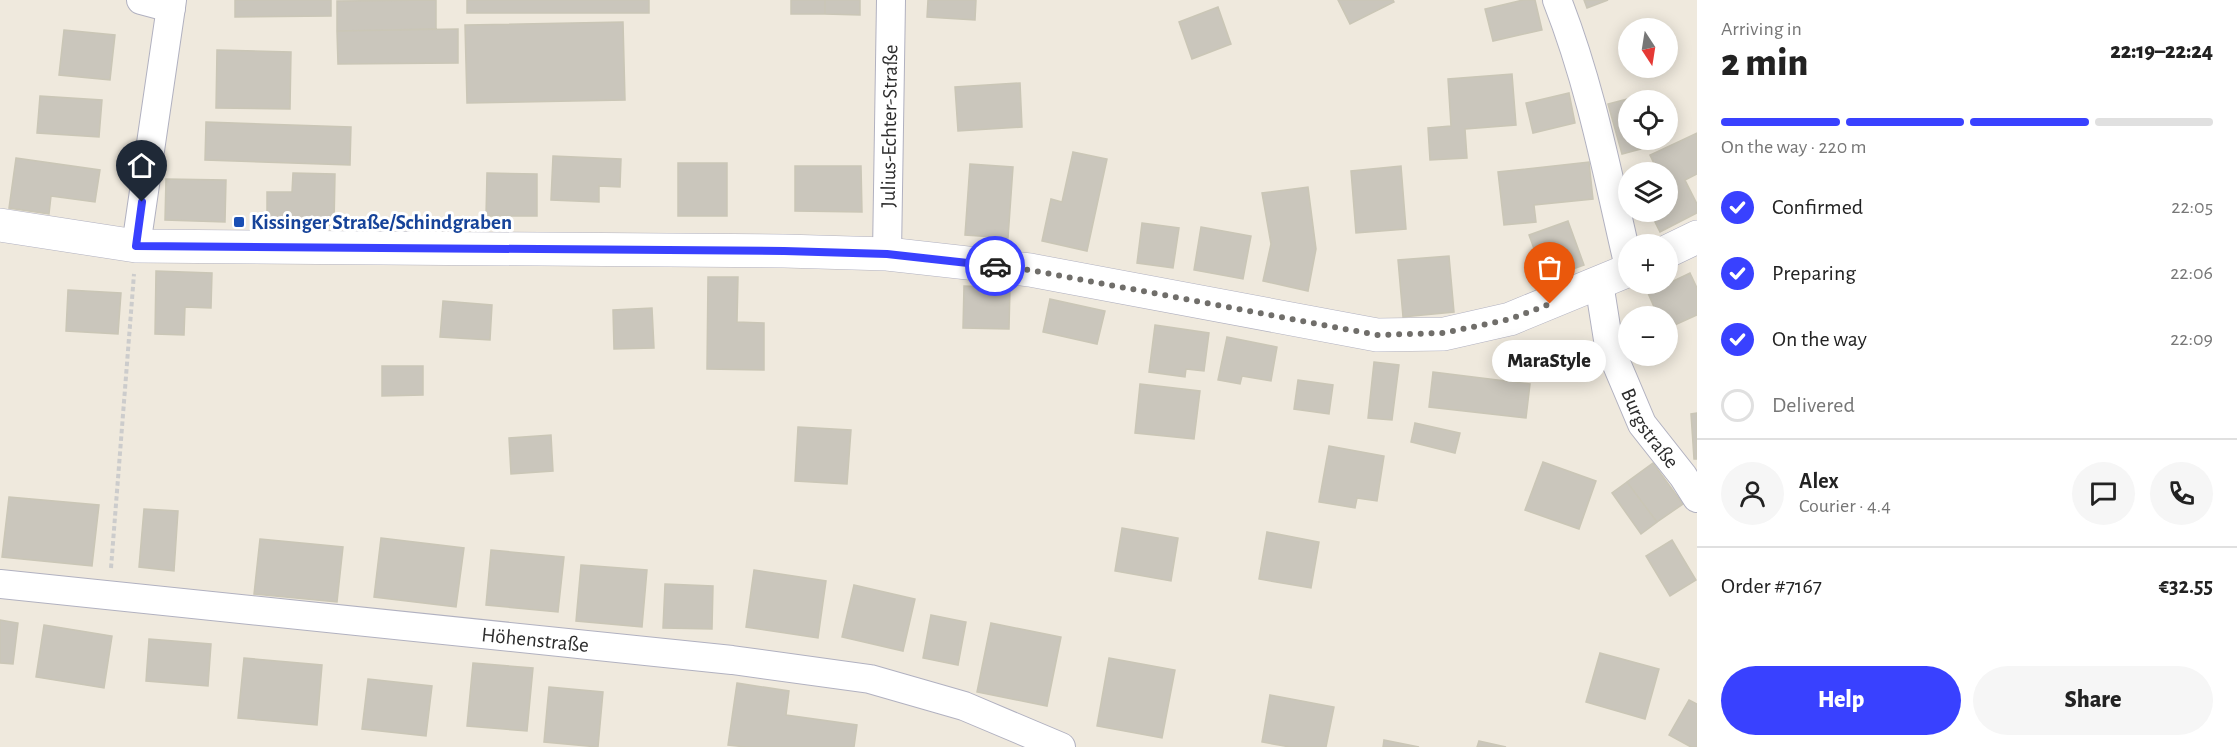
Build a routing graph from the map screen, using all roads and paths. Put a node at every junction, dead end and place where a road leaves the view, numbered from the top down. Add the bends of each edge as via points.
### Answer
1 (141, 0) edge
2 (891, 0) edge
3 (1557, 0) edge
4 (172, 4) edge
5 (0, 225) edge
6 (1621, 234) edge
7 (1697, 237) edge
8 (136, 246) junction
9 (1678, 246) edge
10 (887, 254) junction
11 (1618, 274) edge
12 (1599, 283) junction
13 (1609, 345) junction
14 (1532, 375) dead end
15 (1697, 498) edge
16 (0, 584) edge
17 (109, 596) junction
18 (1060, 747) edge

1 - 4 street
2 - 10 street, Julius-Echter-Straße
3 - 6 street via 1598,133
4 - 8 street
5 - 8 street
7 - 9 street
8 - 10 street
8 - 17 path
10 - 12 street via 1030,270 1377,335 1444,333 1510,319
11 - 12 street
12 - 13 street, Burgstraße
13 - 14 path
13 - 15 street, Burgstraße via 1642,424
16 - 17 street, Höhenstraße
17 - 18 street, Höhenstraße via 732,660 870,679 964,706

